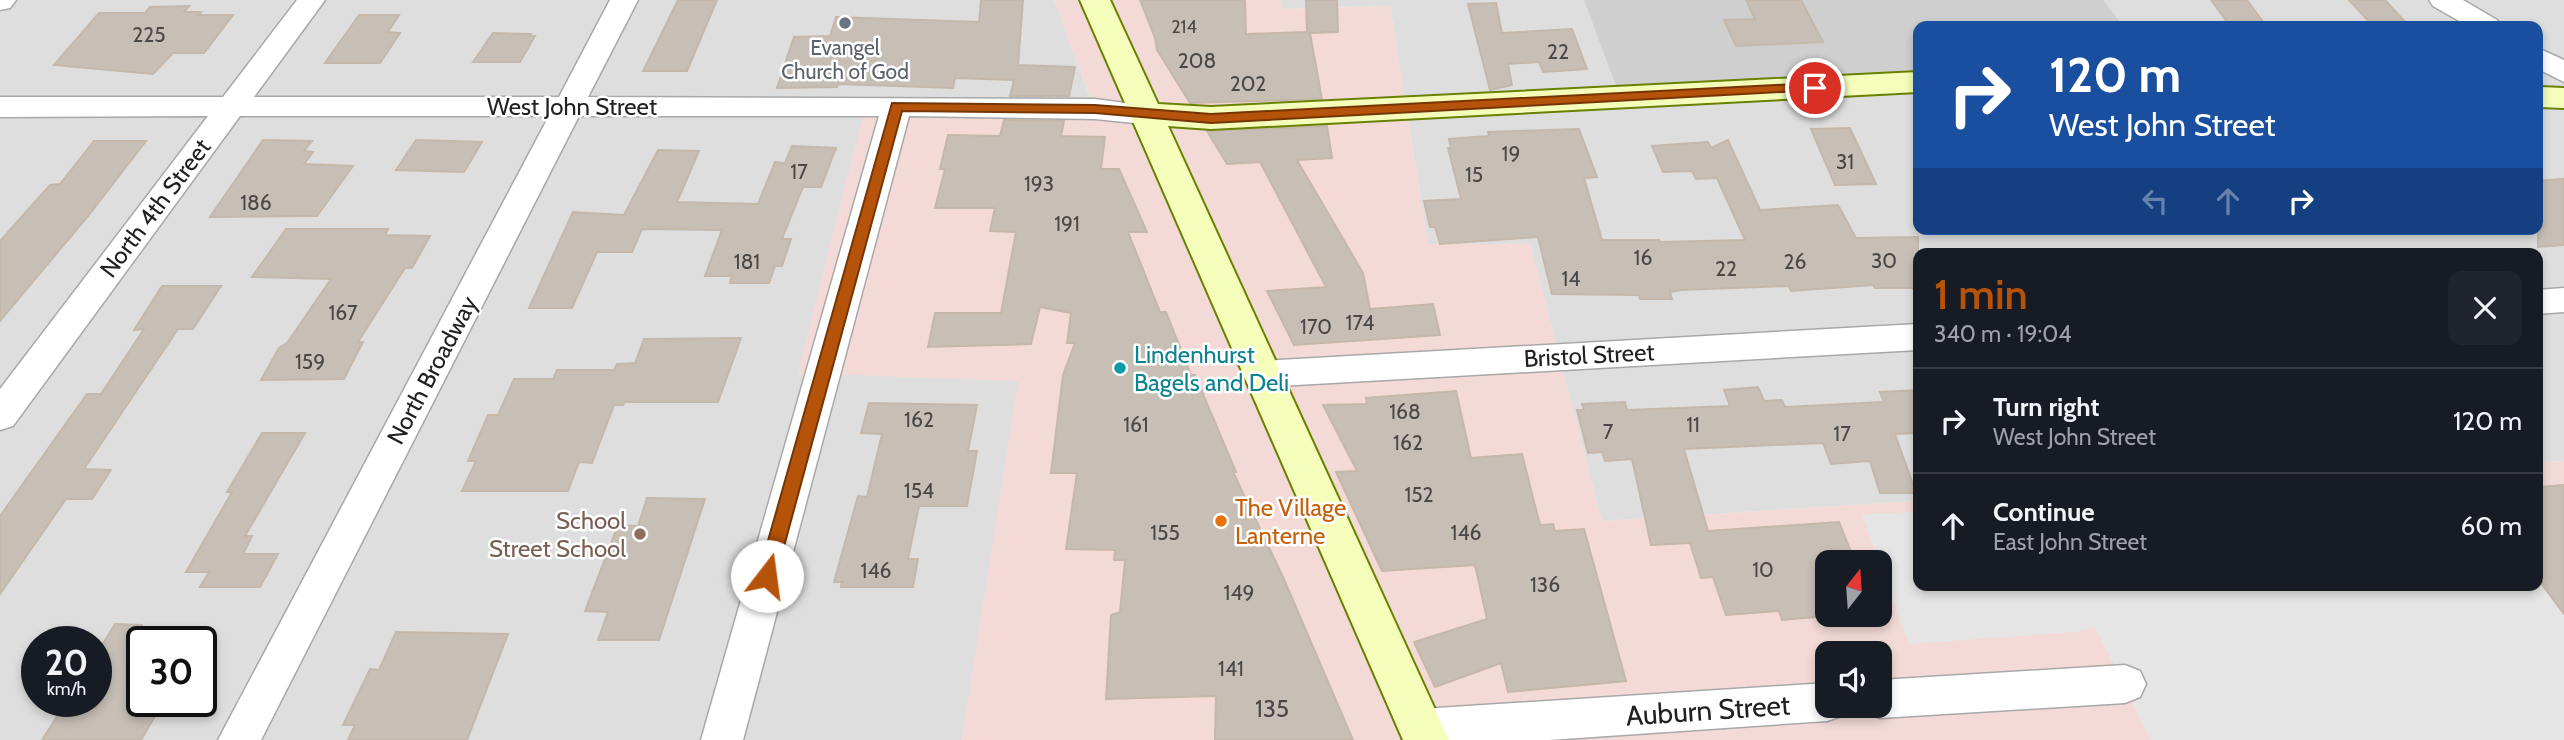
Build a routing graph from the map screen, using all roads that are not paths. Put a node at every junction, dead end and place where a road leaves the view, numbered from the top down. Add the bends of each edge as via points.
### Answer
1 (311, 0) edge
2 (624, 0) edge
3 (1095, 0) edge
4 (2443, 0) edge
5 (2479, 21) edge
6 (2543, 60) edge
7 (2564, 73) edge
8 (1913, 82) edge
9 (2543, 97) edge
10 (2564, 98) edge
11 (570, 105) junction
12 (231, 106) junction
13 (897, 106) junction
14 (0, 107) edge
15 (1144, 114) junction
16 (2564, 300) edge
17 (2543, 302) edge
18 (1913, 337) edge
19 (1260, 374) junction
20 (0, 416) edge
21 (2125, 684) dead end
22 (1892, 698) edge
23 (1815, 703) edge
24 (1423, 735) edge
25 (239, 740) edge
26 (722, 740) edge

1 - 12 street, North 4th Street
2 - 11 street, North Broadway
3 - 15 main road
4 - 5 street
6 - 7 street
8 - 15 main road via 1211,118
9 - 10 main road
11 - 12 street, West John Street
11 - 13 street, West John Street
11 - 25 street, North Broadway
12 - 14 street, West John Street
12 - 20 street, North 4th Street
13 - 15 street, West John Street
13 - 26 street
15 - 19 main road
16 - 17 street
18 - 19 street, Bristol Street
19 - 24 main road
21 - 22 street
23 - 24 street, Auburn Street

